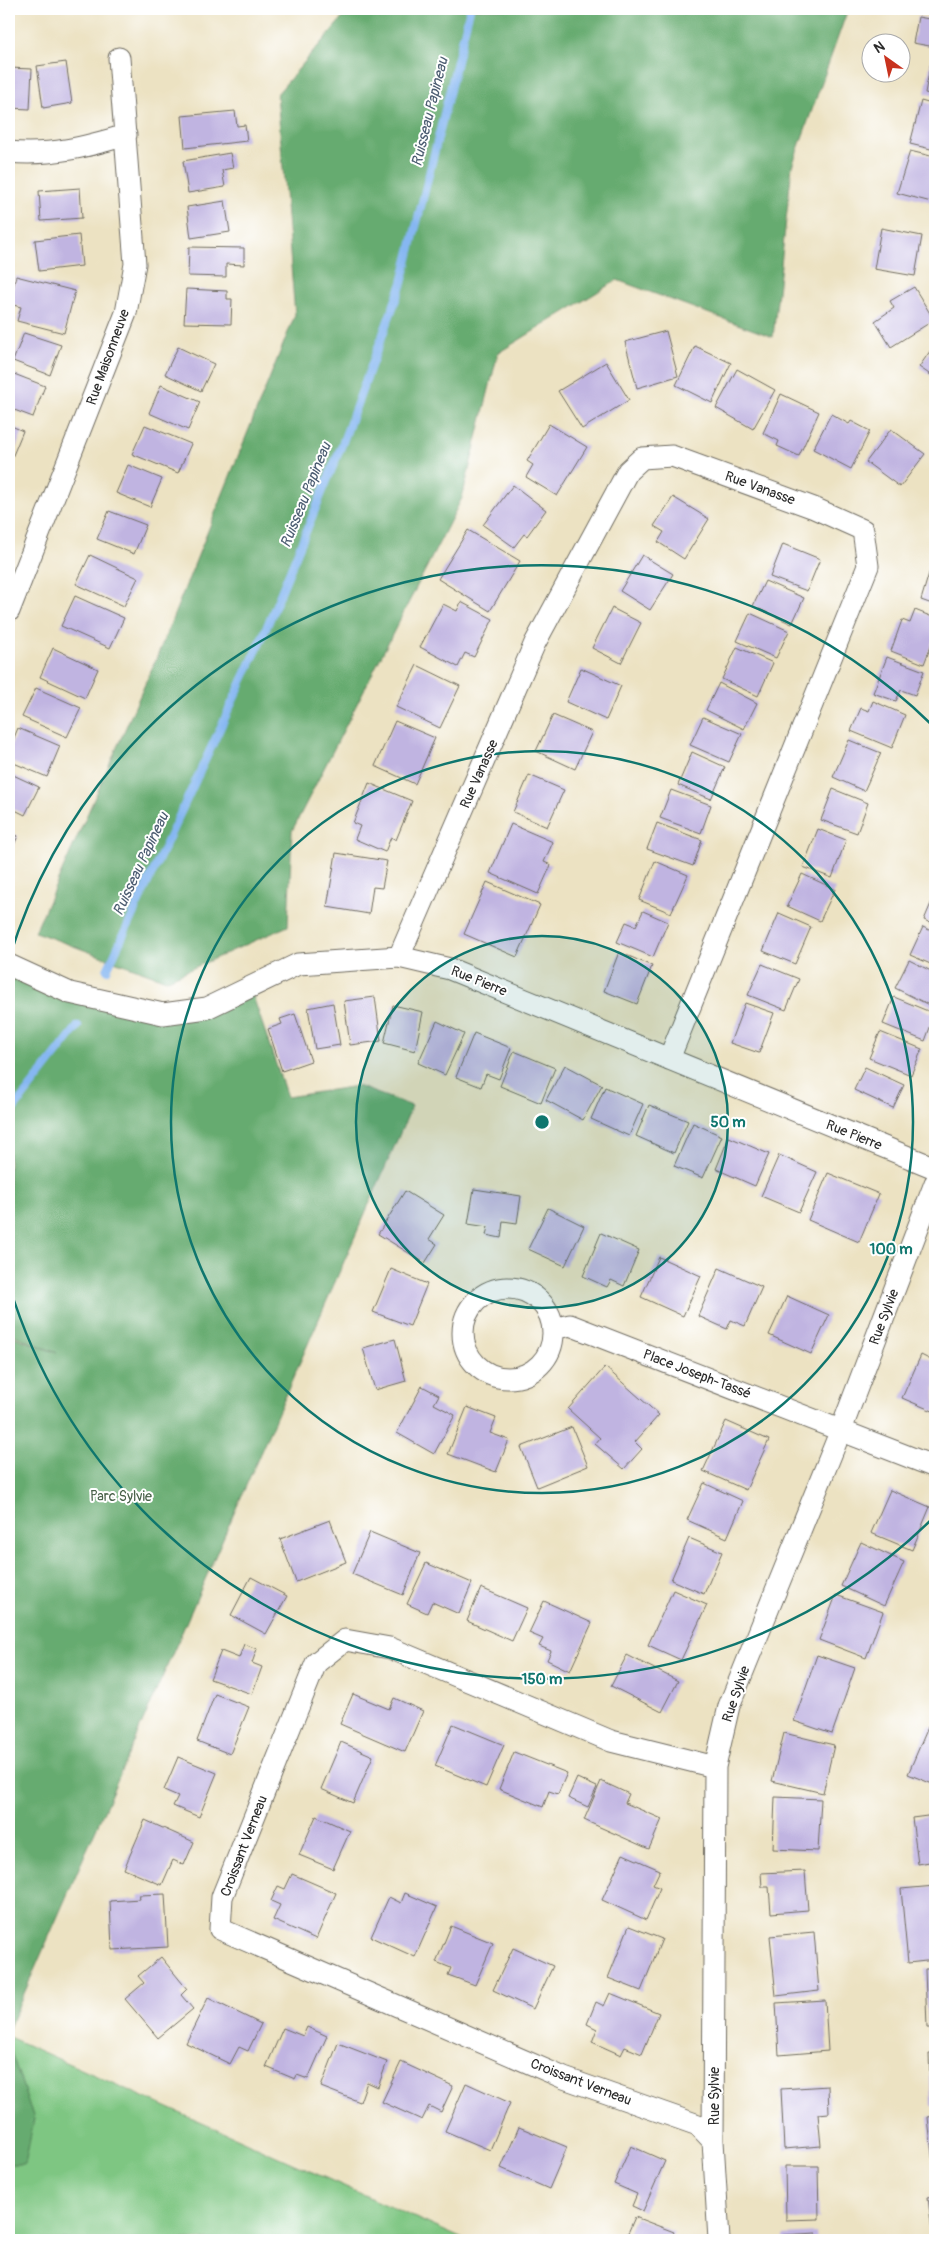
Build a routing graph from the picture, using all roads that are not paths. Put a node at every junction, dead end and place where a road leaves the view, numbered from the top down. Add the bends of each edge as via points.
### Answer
1 (118, 58) dead end
2 (126, 135) junction
3 (9, 152) edge
4 (9, 612) edge
5 (399, 957) junction
6 (9, 965) edge
7 (669, 1060) junction
8 (935, 1168) edge
9 (935, 1183) edge
10 (553, 1329) junction
11 (841, 1430) junction
12 (935, 1467) edge
13 (715, 1767) junction
14 (714, 2142) junction
15 (719, 2240) edge

1 - 2 street, Rue Maisonneuve
2 - 3 street via 80,149 35,155
2 - 4 street, Rue Maisonneuve via 135,264 126,313
5 - 6 street, Rue Pierre via 298,964 207,1008 162,1014 70,993
5 - 7 street, Rue Pierre via 450,969
5 - 7 street, Rue Vanasse via 536,644 628,471 642,458 672,456 814,508 863,530 868,566
7 - 8 street, Rue Pierre
9 - 11 street, Rue Sylvie
10 - 10 street via 541,1302 530,1294 502,1288 489,1292 468,1312 463,1325 463,1340 476,1366 489,1375 520,1377 545,1359 552,1345
10 - 11 street, Place Joseph-Tassé via 570,1325
11 - 12 street, Place Joseph-Tassé
11 - 13 street, Rue Sylvie via 729,1706
13 - 14 street, Rue Sylvie
13 - 14 street, Croissant Verneau via 611,1741 390,1648 346,1640 316,1663 222,1898 220,1929 564,2078 698,2125
14 - 15 street, Rue Sylvie

